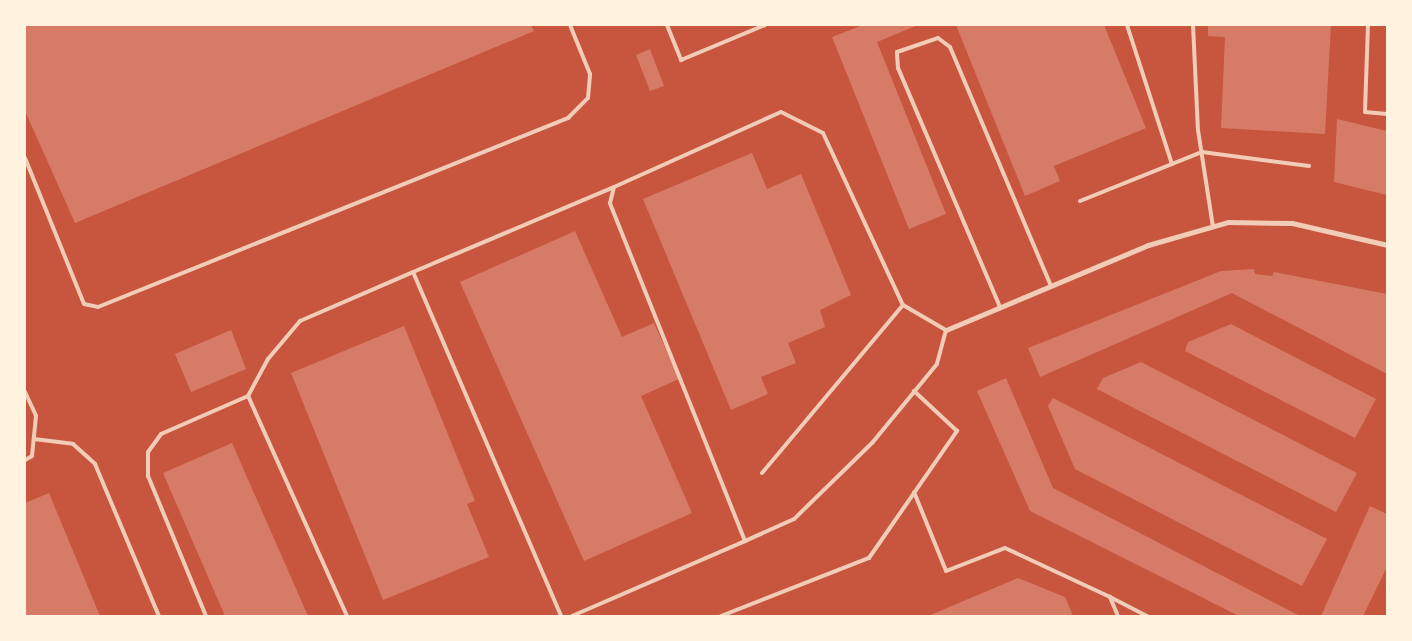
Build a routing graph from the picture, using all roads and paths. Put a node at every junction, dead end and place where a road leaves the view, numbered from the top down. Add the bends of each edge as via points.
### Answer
1 (570, 25) edge
2 (667, 25) edge
3 (765, 25) edge
4 (1127, 25) edge
5 (1192, 25) edge
6 (1368, 25) edge
7 (1387, 114) edge
8 (1202, 152) junction
9 (25, 158) edge
10 (1172, 164) junction
11 (1309, 166) dead end
12 (614, 186) junction
13 (1080, 200) dead end
14 (1213, 227) junction
15 (1387, 245) edge
16 (413, 272) junction
17 (1051, 286) junction
18 (903, 305) junction
19 (1000, 308) junction
20 (946, 330) junction
21 (914, 391) junction
22 (25, 392) edge
23 (248, 396) junction
24 (34, 439) junction
25 (25, 460) edge
26 (762, 473) dead end
27 (914, 492) junction
28 (745, 541) junction
29 (1110, 597) junction
30 (159, 616) edge
31 (206, 616) edge
32 (347, 616) edge
33 (561, 616) edge
34 (572, 616) edge
35 (721, 616) edge
36 (1118, 616) edge
37 (1147, 616) edge

1 - 9 lane via 590,74 588,98 568,118 98,307 84,304
2 - 3 lane via 681,60
4 - 10 lane
5 - 8 lane
6 - 7 lane via 1365,112
8 - 10 lane
8 - 11 lane
8 - 14 lane
10 - 13 lane
12 - 16 lane
12 - 18 lane via 781,112 823,133
12 - 28 lane via 610,203
14 - 15 street via 1228,222 1292,223
14 - 17 street via 1148,245
16 - 23 lane via 300,321 268,359
16 - 33 lane
17 - 19 street
17 - 19 lane via 950,47 938,38 897,52 898,68
18 - 20 lane
18 - 26 lane
19 - 20 street
20 - 21 lane via 938,364
21 - 27 lane via 957,431
21 - 28 lane via 873,442 794,519
22 - 24 lane via 36,416
23 - 31 lane via 161,434 148,452 148,476
23 - 32 lane
24 - 25 lane via 32,456
24 - 30 lane via 73,444 96,464
27 - 29 lane via 946,571 1006,548
27 - 35 lane via 869,558
28 - 34 lane
29 - 36 lane
29 - 37 lane

